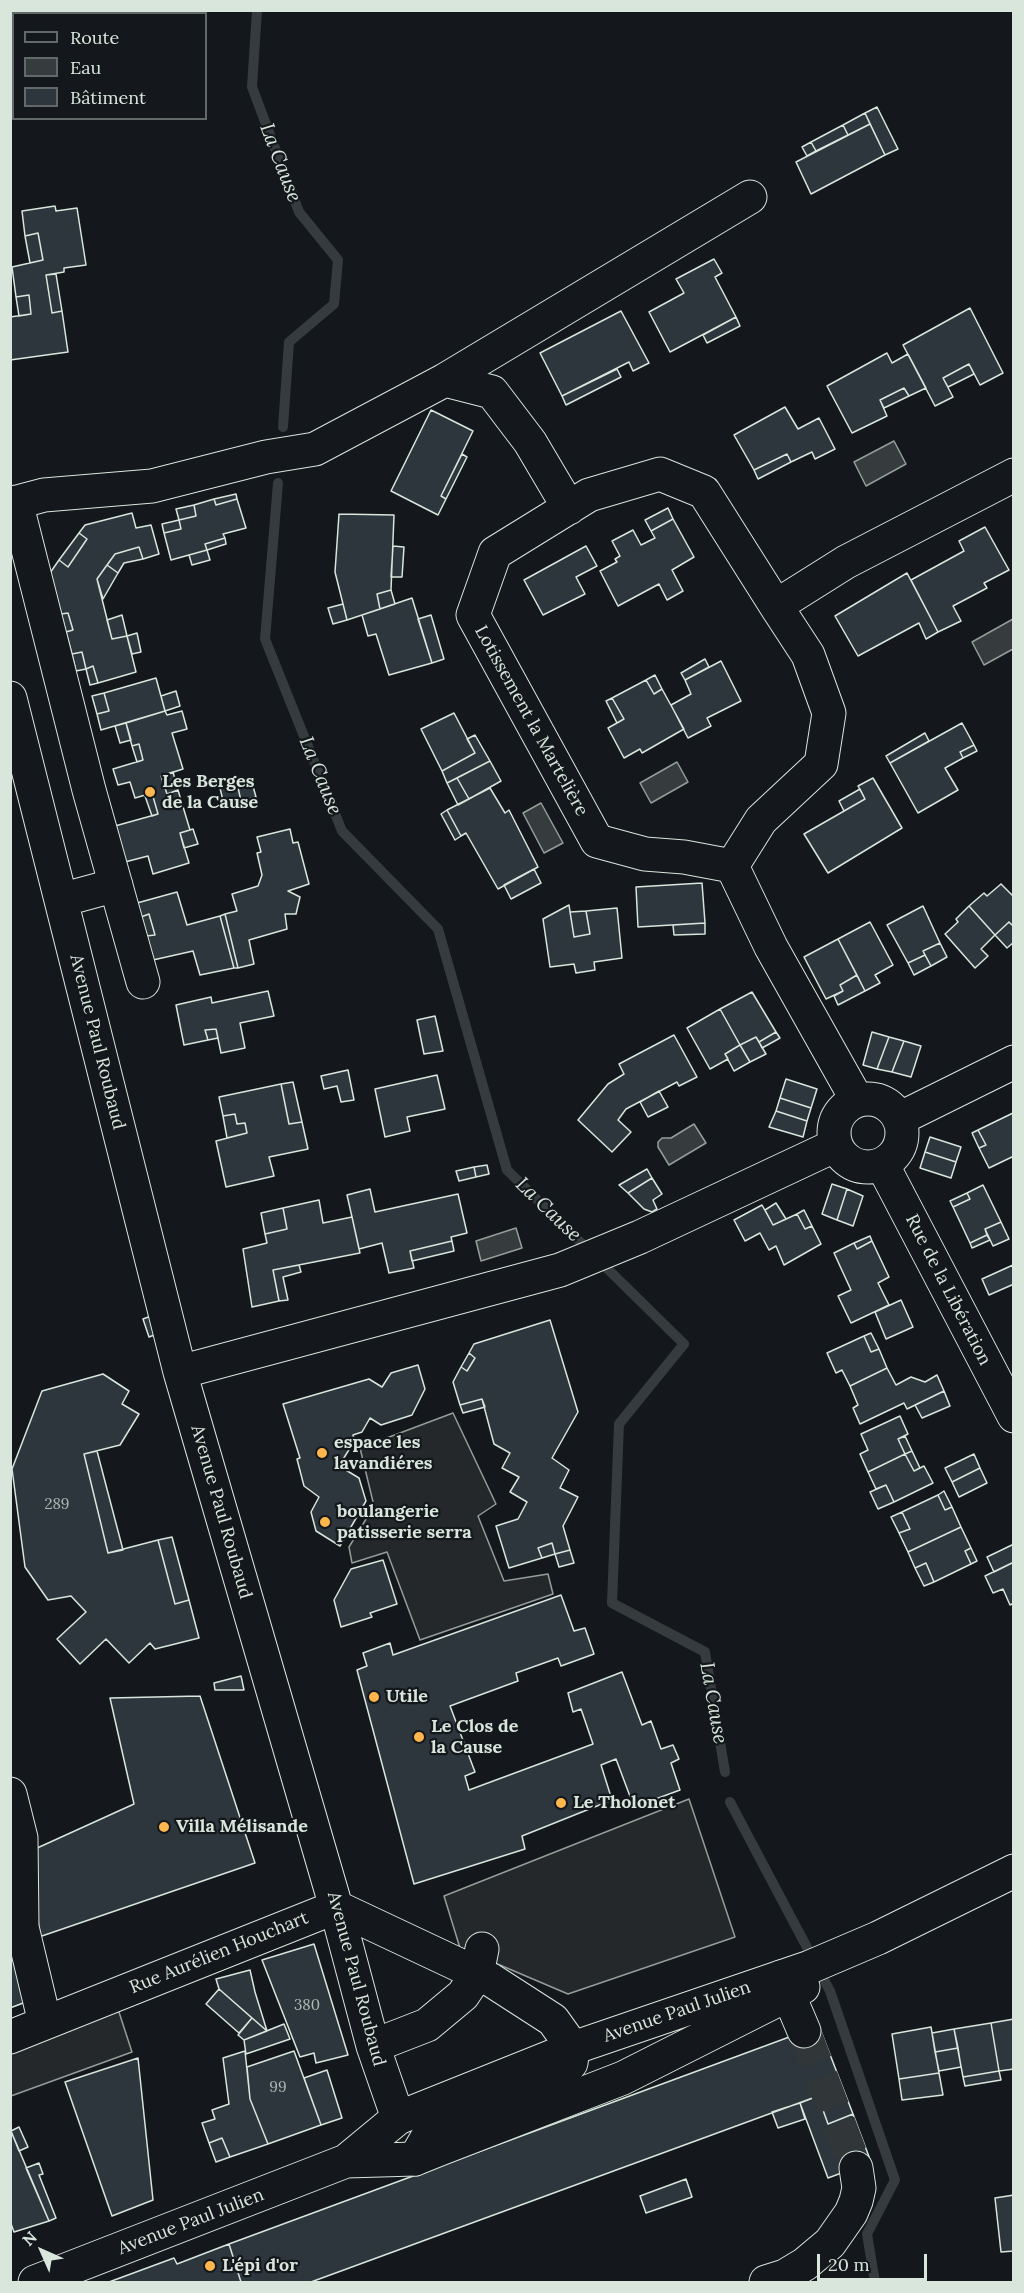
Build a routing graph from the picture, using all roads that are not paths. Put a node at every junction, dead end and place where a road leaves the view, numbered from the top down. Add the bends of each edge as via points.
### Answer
1 (750, 197) dead end
2 (445, 380) junction
3 (1014, 475) edge
4 (14, 503) edge
5 (569, 508) junction
6 (776, 606) junction
7 (10, 698) edge
8 (21, 785) edge
9 (732, 866) junction
10 (116, 885) junction
11 (61, 900) junction
12 (142, 982) dead end
13 (1014, 1062) edge
14 (857, 1100) junction
15 (899, 1119) junction
16 (836, 1145) junction
17 (882, 1164) junction
18 (180, 1371) junction
19 (1014, 1416) edge
20 (10, 1794) edge
21 (1014, 1871) edge
22 (1014, 1888) edge
23 (336, 1907) junction
24 (882, 1944) junction
25 (479, 1961) junction
26 (798, 1980) junction
27 (45, 2023) junction
28 (804, 2031) tunnel mouth
29 (10, 2037) edge
30 (373, 2046) junction
31 (573, 2048) junction
32 (398, 2118) junction
33 (426, 2150) junction
34 (346, 2161) junction
35 (856, 2168) tunnel mouth
36 (35, 2283) edge
37 (766, 2283) edge

1 - 2 street
2 - 4 street via 315,449 266,457 152,486 44,495
2 - 5 street via 492,392 530,441
3 - 6 street via 846,562
4 - 10 street
5 - 6 street, Lotissement la Martelière via 589,495 660,474 704,492
5 - 9 street, Lotissement la Martelière via 495,553 473,615 597,841 645,854
6 - 9 street, Lotissement la Martelière via 808,655 829,713 821,764 761,820
7 - 8 street, Avenue Paul Roubaud
8 - 11 street, Avenue Paul Roubaud
9 - 14 street via 771,947
10 - 11 street
10 - 12 street
11 - 18 street, Avenue Paul Roubaud
13 - 15 street
14 - 15 street via 880,1100
14 - 16 street via 839,1114
15 - 17 street via 899,1148
16 - 17 street via 842,1155 860,1166
16 - 18 street via 560,1270
17 - 19 street, Rue de la Libération
18 - 23 street, Avenue Paul Roubaud
20 - 27 street via 21,1838 22,1927
21 - 24 street, Avenue Paul Julien
22 - 24 street, Avenue Paul Julien
23 - 25 street
23 - 27 street, Rue Aurélien Houchart
23 - 30 street, Avenue Paul Roubaud
24 - 26 street, Avenue Paul Julien
25 - 30 street via 463,1995 427,2025
25 - 31 street via 491,1980 553,2020
26 - 28 street
26 - 31 street, Avenue Paul Julien
26 - 33 street, Avenue Paul Julien via 623,2078
27 - 29 street, Rue Aurélien Houchart
30 - 32 street, Avenue Paul Roubaud
31 - 32 street, Avenue Paul Julien
31 - 33 street via 571,2063 560,2076 446,2125 427,2138
32 - 33 street
32 - 34 street, Avenue Paul Julien
33 - 34 street, Avenue Paul Julien
34 - 36 street, Avenue Paul Julien
35 - 37 street via 856,2201 830,2243 805,2264

